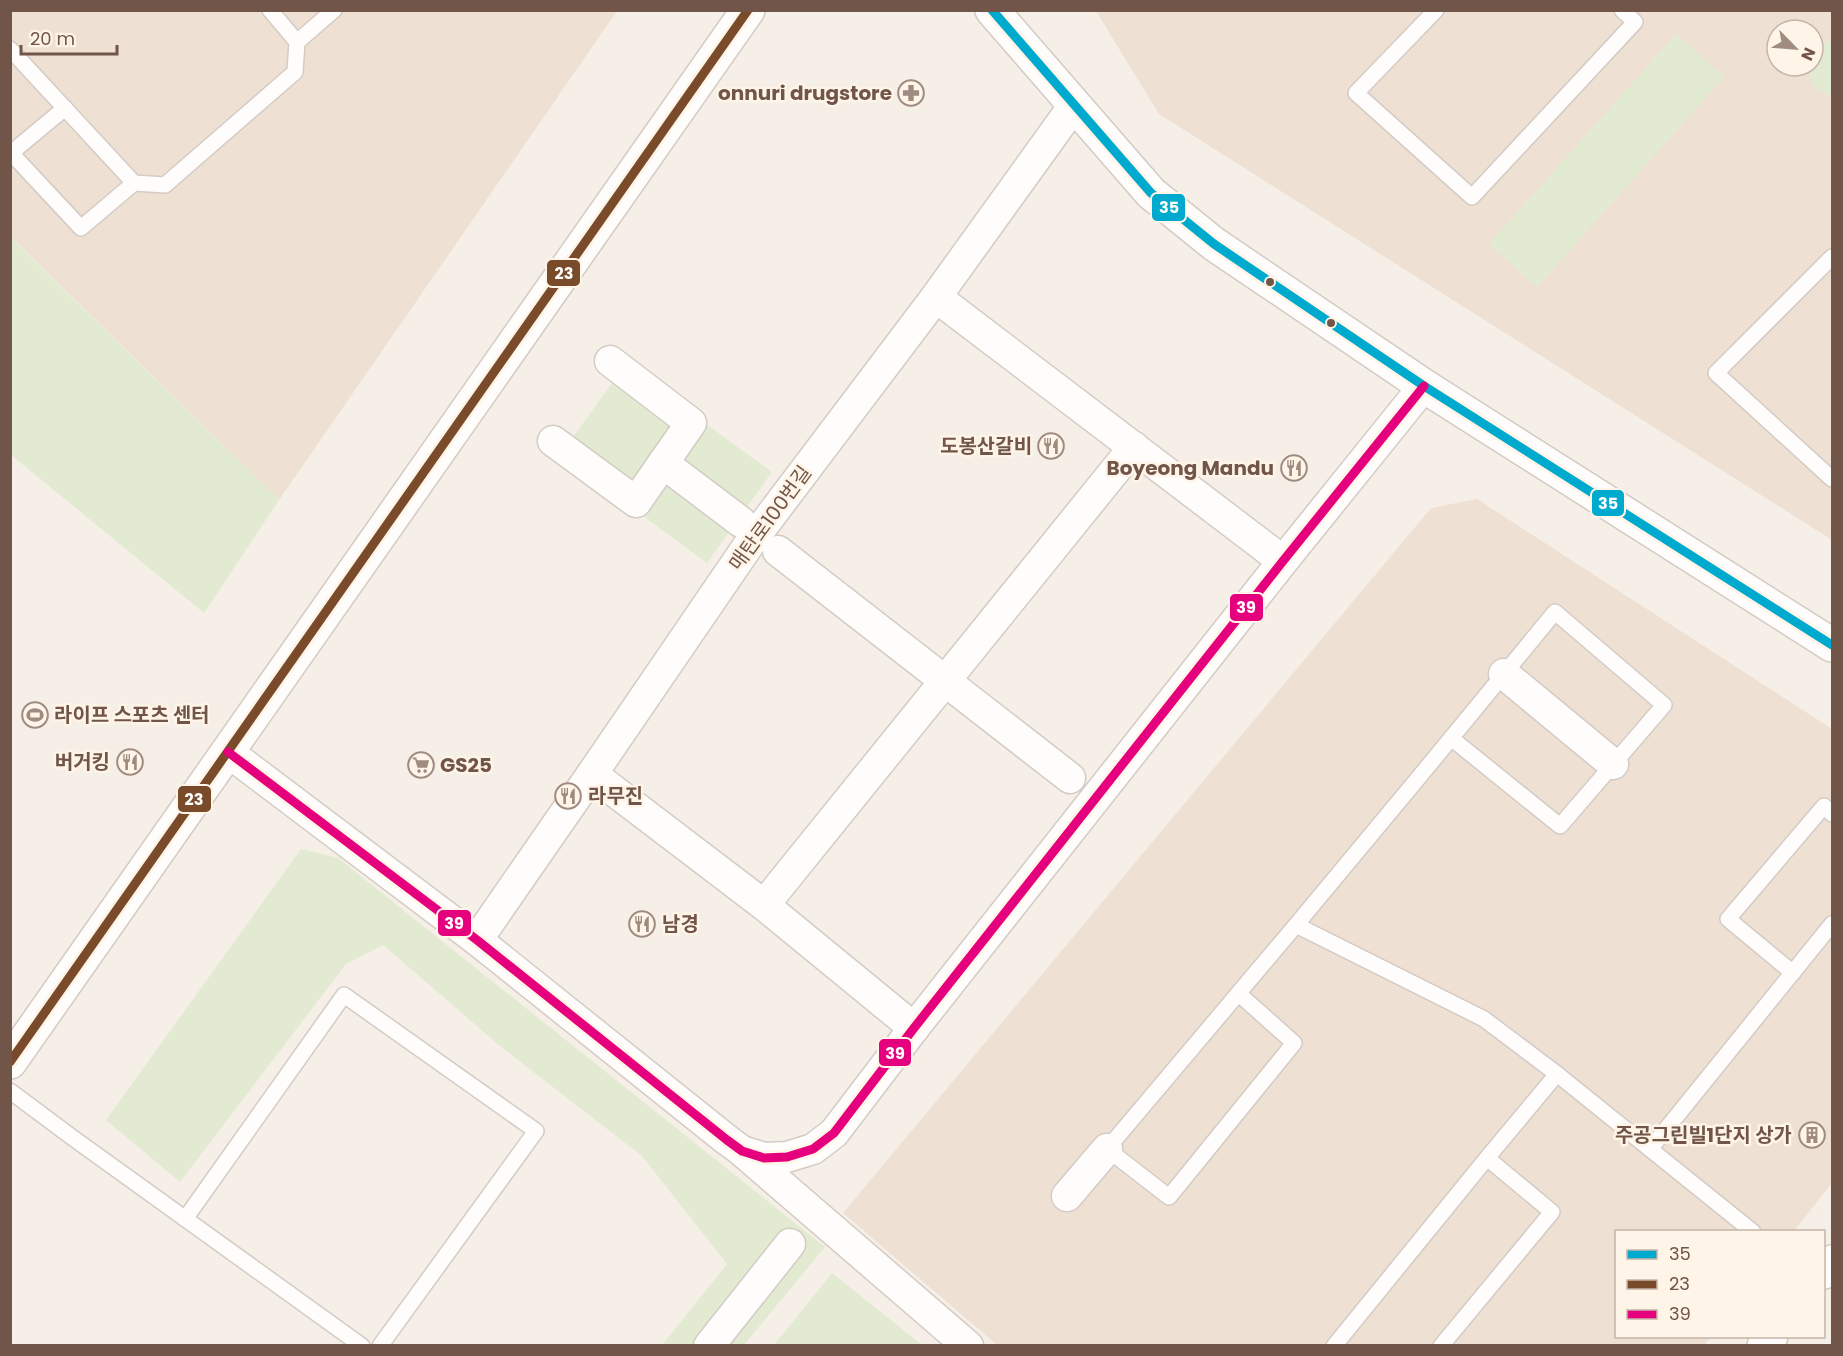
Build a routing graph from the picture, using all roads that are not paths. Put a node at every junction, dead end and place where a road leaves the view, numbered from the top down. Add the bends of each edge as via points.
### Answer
1 (270, 10) edge
2 (334, 10) edge
3 (748, 10) edge
4 (992, 10) edge
5 (1436, 10) edge
6 (1622, 10) edge
7 (297, 42) junction
8 (10, 49) edge
9 (1075, 104) junction
10 (65, 108) junction
11 (134, 183) junction
12 (1833, 257) edge
13 (936, 297) junction
14 (609, 361) dead end
15 (1424, 386) junction
16 (553, 441) dead end
17 (1134, 447) junction
18 (663, 463) junction
19 (1833, 479) edge
20 (741, 522) dead end
21 (778, 551) dead end
22 (1283, 561) junction
23 (1833, 645) edge
24 (1504, 674) junction
25 (945, 680) junction
26 (1451, 738) junction
27 (228, 752) junction
28 (1613, 764) junction
29 (592, 774) junction
30 (1070, 778) dead end
31 (1833, 814) edge
32 (764, 904) junction
33 (1833, 924) edge
34 (1296, 925) junction
35 (477, 940) junction
36 (1793, 973) junction
37 (1239, 994) junction
38 (914, 1028) junction
39 (10, 1062) edge
40 (1557, 1074) junction
41 (10, 1091) edge
42 (1107, 1149) junction
43 (1650, 1149) junction
44 (742, 1151) junction
45 (1487, 1158) junction
46 (1067, 1196) dead end
47 (185, 1219) junction
48 (1751, 1230) edge
49 (790, 1244) dead end
50 (362, 1346) edge
51 (380, 1346) edge
52 (710, 1346) edge
53 (968, 1346) edge
54 (1334, 1346) edge
55 (1441, 1346) edge

1 - 7 lane
2 - 7 lane
3 - 27 street
4 - 9 street
5 - 6 lane via 1356,93 1472,197 1635,22
7 - 11 lane via 295,72 165,185
8 - 10 lane
9 - 13 street, 매탄로100번길
9 - 15 street via 1151,193 1214,244
10 - 11 lane
10 - 11 lane via 11,153 81,228
12 - 19 lane via 1716,373
13 - 17 street
13 - 29 street, 매탄로100번길 via 756,534
14 - 18 street via 691,423
15 - 22 street
15 - 23 street
16 - 18 street via 636,502
17 - 22 street
17 - 25 street
18 - 20 street
21 - 25 street
22 - 38 street
24 - 26 lane
24 - 28 street
24 - 28 lane via 1555,612 1664,705
25 - 30 street
25 - 32 street
26 - 28 lane via 1560,826
26 - 34 lane
27 - 35 street
27 - 39 street
29 - 32 street
29 - 35 street, 매탄로100번길
31 - 36 lane via 1824,806 1728,919
32 - 38 street
33 - 36 lane
34 - 37 lane
34 - 40 lane via 1484,1019
35 - 44 street
36 - 43 lane
37 - 42 lane
37 - 42 lane via 1294,1043 1170,1197
38 - 44 street via 834,1133 813,1149 764,1158
40 - 43 lane
40 - 45 lane
41 - 47 lane
42 - 46 street
43 - 48 lane
44 - 53 street
45 - 54 lane
45 - 55 lane via 1552,1212
47 - 50 lane
47 - 51 lane via 344,995 536,1131
49 - 52 street

